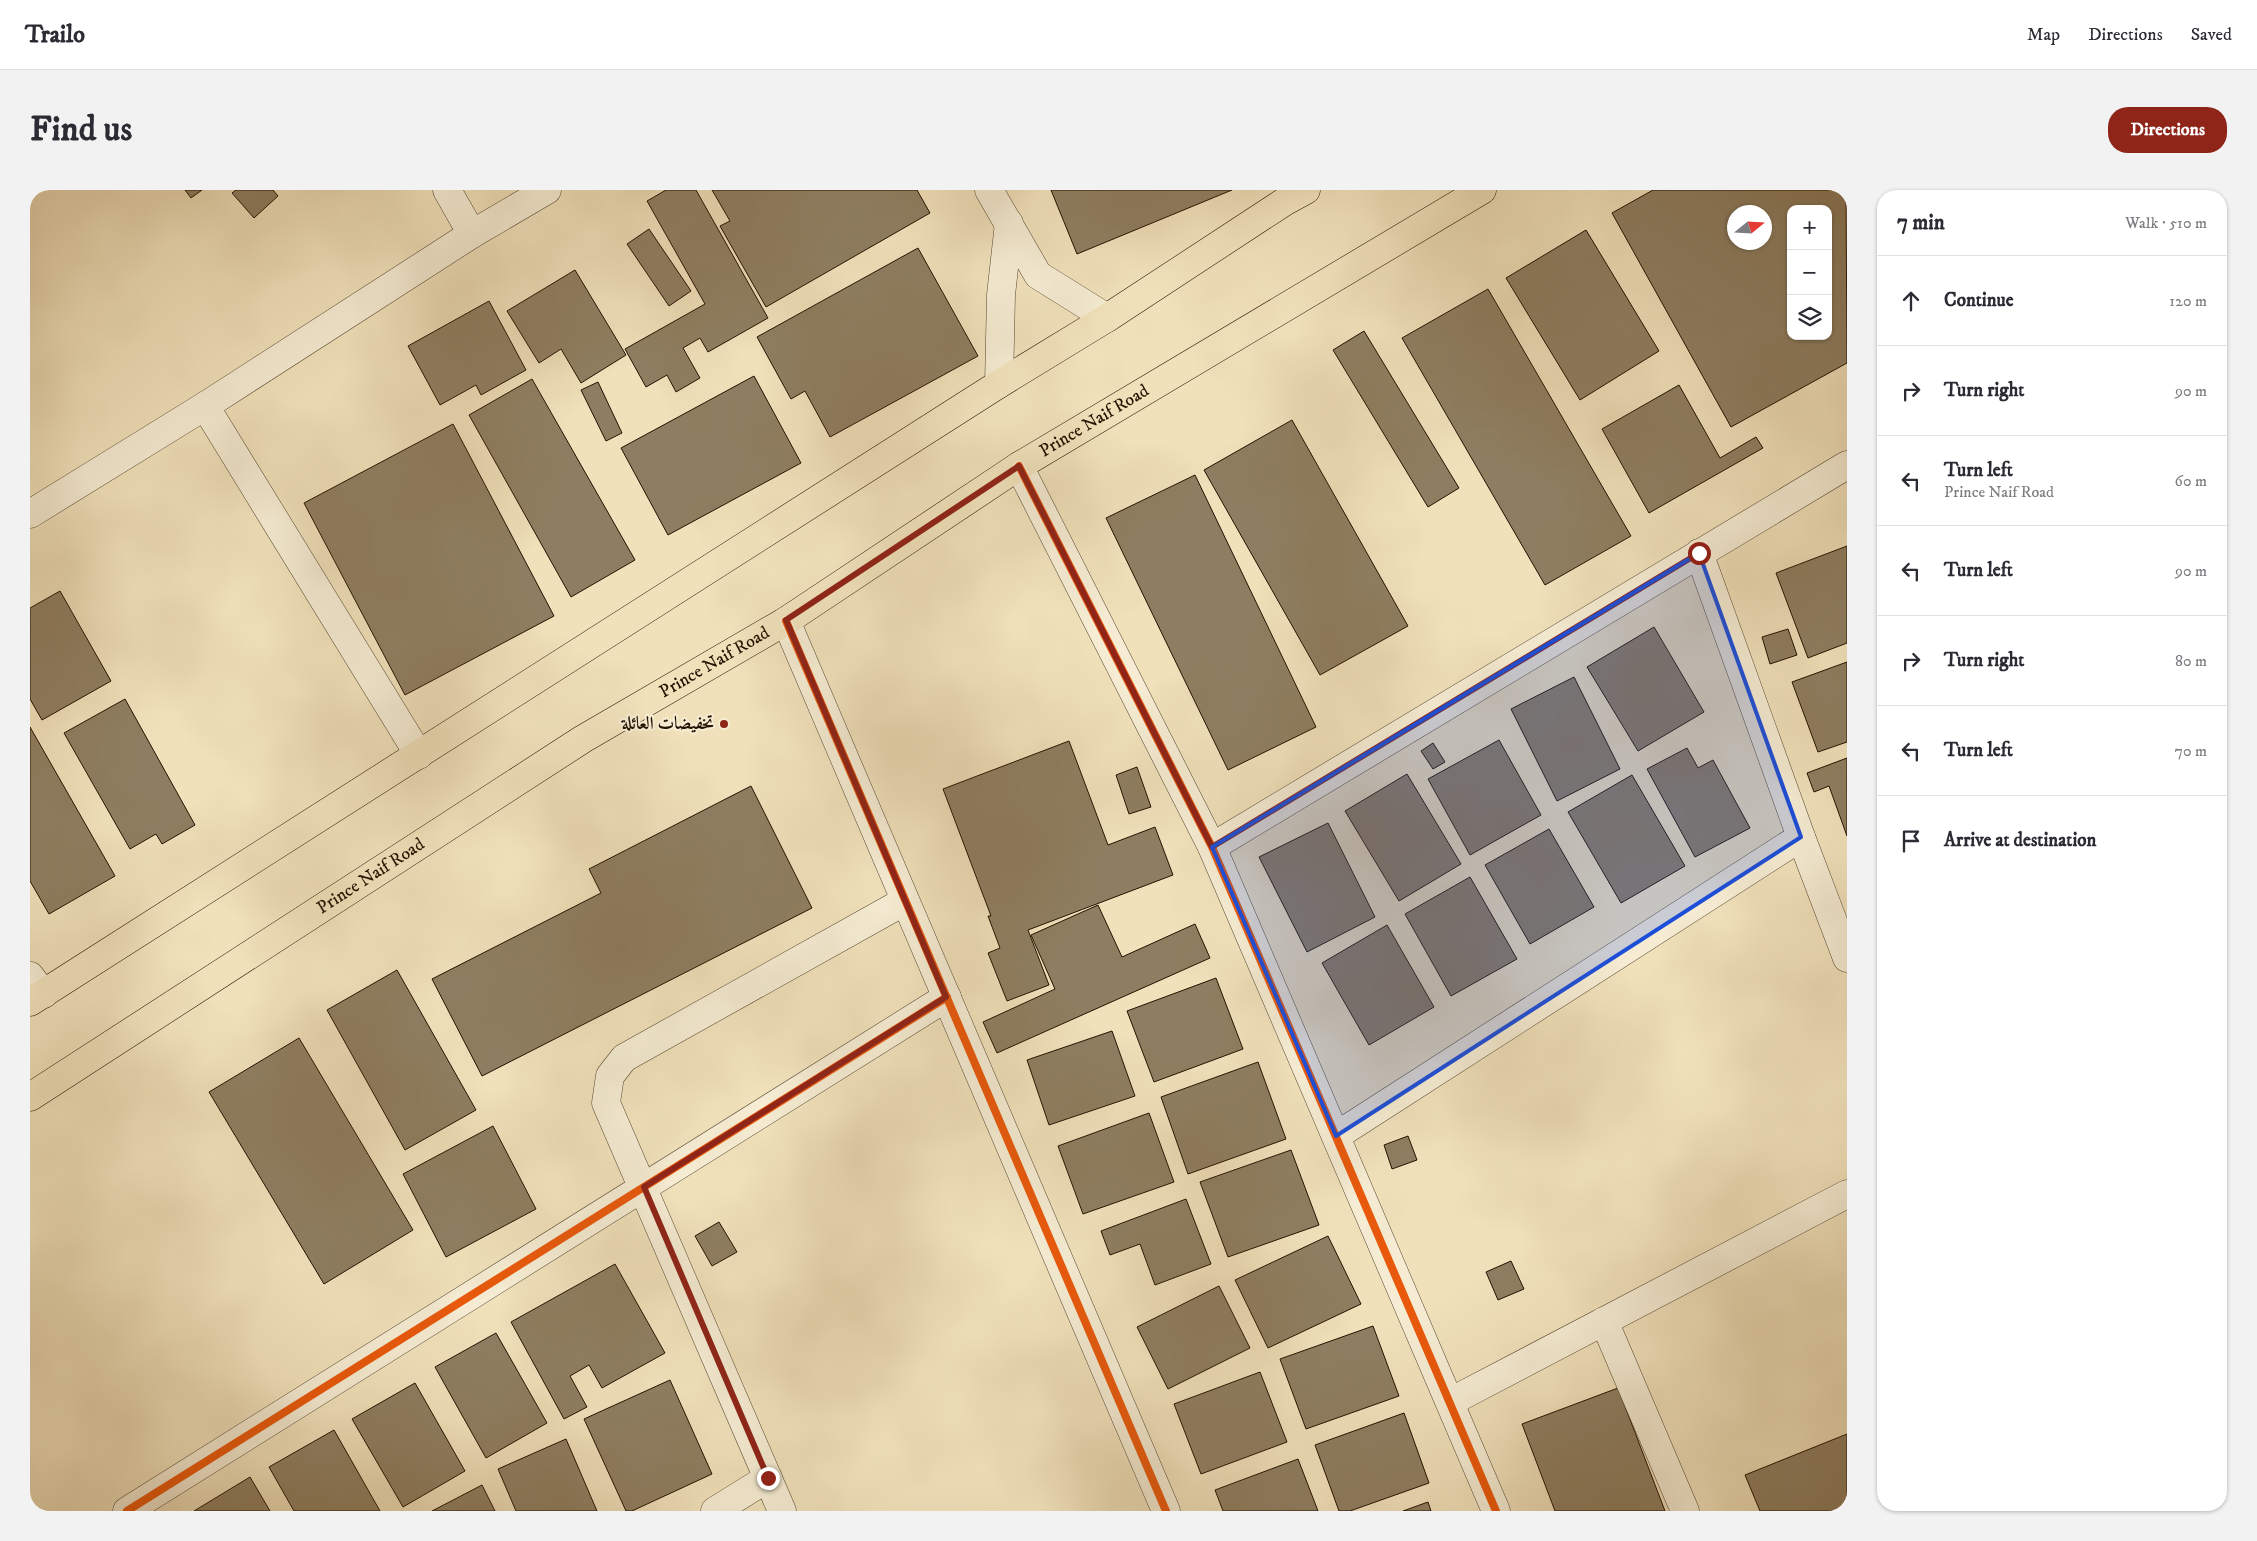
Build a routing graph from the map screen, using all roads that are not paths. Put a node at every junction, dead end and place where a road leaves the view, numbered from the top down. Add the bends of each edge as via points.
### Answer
1 (448, 190) edge
2 (546, 190) edge
3 (989, 190) edge
4 (1482, 190) edge
5 (1293, 194) edge
6 (1008, 223) junction
7 (472, 234) junction
8 (1107, 318) junction
9 (998, 384) junction
10 (205, 406) junction
11 (1847, 465) edge
12 (1019, 466) junction
13 (30, 514) edge
14 (1699, 553) junction
15 (786, 620) junction
16 (418, 755) junction
17 (1801, 837) junction
18 (1212, 847) junction
19 (905, 901) junction
20 (1847, 958) edge
21 (35, 991) edge
22 (946, 997) junction
23 (30, 1097) edge
24 (1336, 1136) junction
25 (644, 1187) junction
26 (1847, 1194) edge
27 (1604, 1321) junction
28 (1450, 1402) junction
29 (768, 1478) junction
30 (127, 1511) edge
31 (715, 1511) edge
32 (782, 1511) edge
33 (1166, 1511) edge
34 (1496, 1511) edge
35 (1685, 1511) edge

1 - 7 street
2 - 7 street
3 - 6 street
4 - 12 main road, Prince Naif Road
5 - 8 main road
6 - 8 street via 1038,275
6 - 9 street via 1000,295
7 - 10 street
8 - 9 main road
9 - 16 main road
10 - 13 street
10 - 16 street
11 - 14 street
12 - 15 main road, Prince Naif Road
12 - 18 street
14 - 17 street
14 - 18 street
15 - 19 street
15 - 23 main road, Prince Naif Road via 583,739
16 - 21 main road
17 - 20 street
17 - 24 street
18 - 24 street
19 - 22 street
19 - 25 street via 624,1058 610,1076 606,1103
22 - 25 street
22 - 33 street
24 - 28 street
25 - 29 street
25 - 30 street
26 - 27 street
27 - 28 street
27 - 35 street
28 - 34 street
29 - 31 street
29 - 32 street

